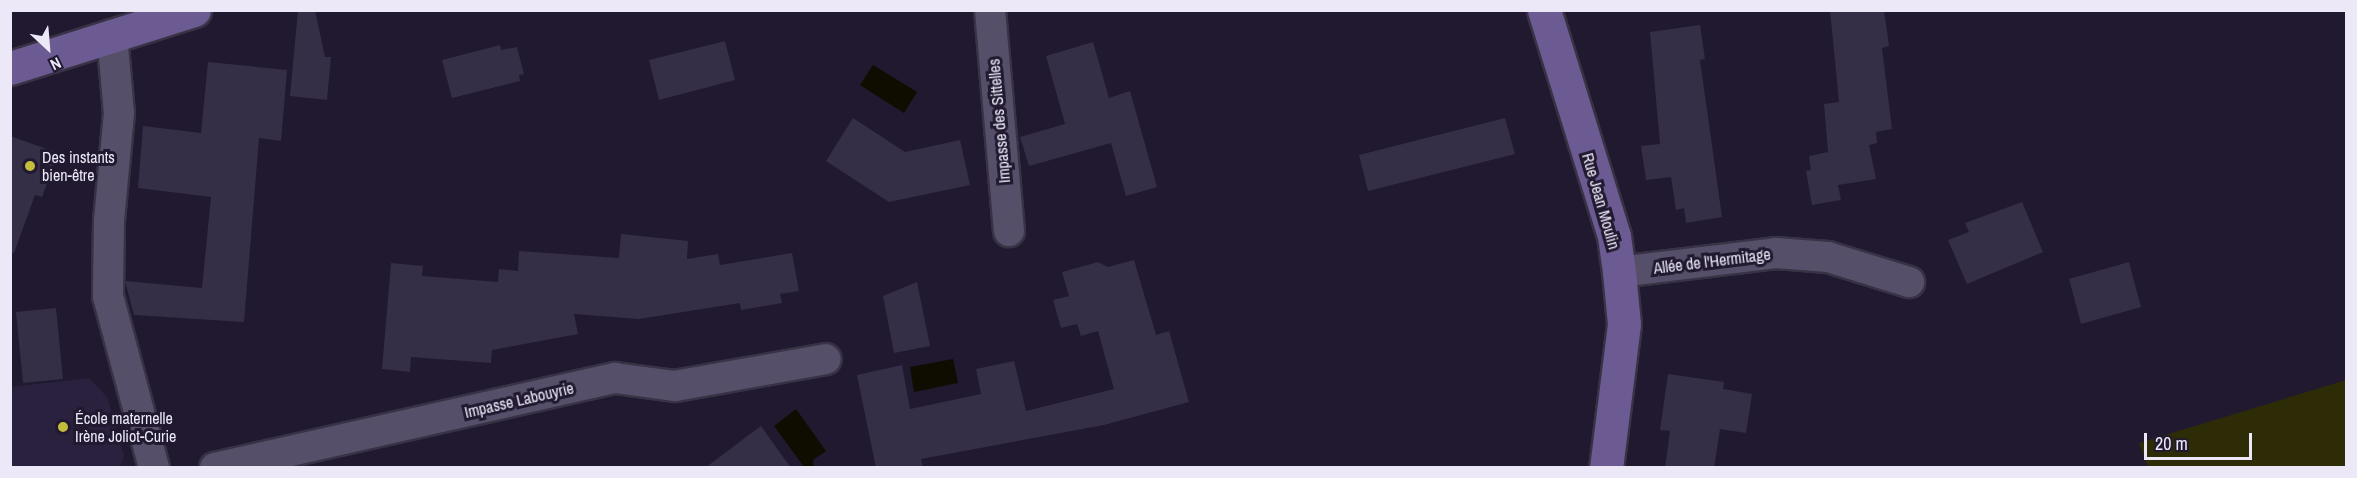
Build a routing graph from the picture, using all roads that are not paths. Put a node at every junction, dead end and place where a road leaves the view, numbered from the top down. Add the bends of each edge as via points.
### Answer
1 (194, 10) edge
2 (990, 10) edge
3 (1544, 10) edge
4 (112, 35) junction
5 (10, 68) edge
6 (1009, 231) dead end
7 (1619, 272) junction
8 (1909, 282) dead end
9 (826, 358) dead end
10 (154, 468) edge
11 (215, 468) edge
12 (1606, 468) edge

1 - 4 street
2 - 6 street, Impasse des Sittelles
3 - 7 street, Rue Jean Moulin via 1614,236
4 - 5 street
4 - 10 street via 119,113 108,296
7 - 8 street, Allée de l'Hermitage via 1776,253 1828,257
7 - 12 street, Rue Jean Moulin via 1624,324
9 - 11 street, Impasse Labouyrie via 675,386 615,378

